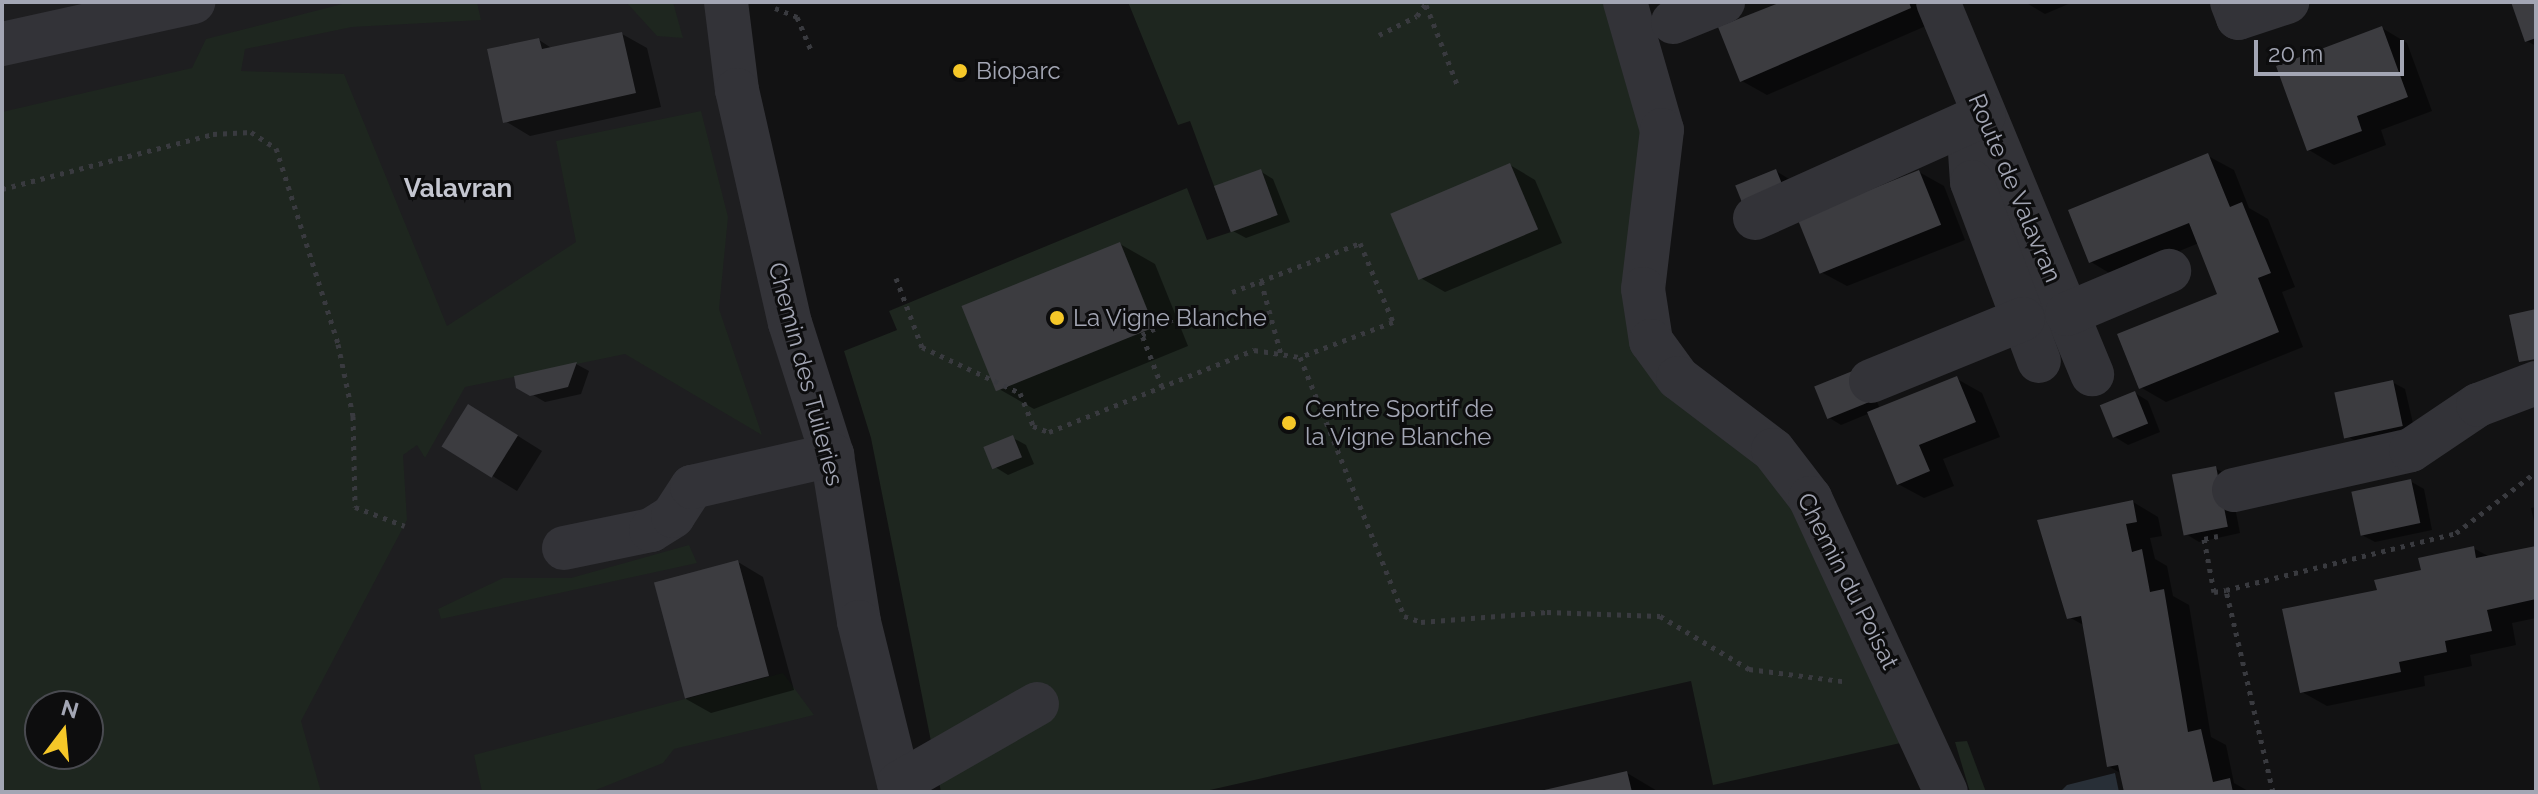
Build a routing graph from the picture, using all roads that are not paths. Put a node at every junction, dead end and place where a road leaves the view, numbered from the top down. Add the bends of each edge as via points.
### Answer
1 (193, 2) edge
2 (1625, 2) edge
3 (1723, 2) edge
4 (1938, 2) edge
5 (2232, 2) edge
6 (2287, 2) edge
7 (746, 4) edge
8 (1673, 22) dead end
9 (2, 44) edge
10 (1976, 118) junction
11 (1755, 218) dead end
12 (2169, 271) dead end
13 (2067, 314) junction
14 (2023, 319) junction
15 (2039, 361) dead end
16 (2092, 374) dead end
17 (1871, 381) dead end
18 (2536, 383) edge
19 (832, 455) junction
20 (2234, 490) road end
21 (577, 536) dead end
22 (1037, 704) dead end
23 (900, 788) edge
24 (1946, 792) edge

1 - 9 street
2 - 24 street, Chemin du Poisat via 1662,130 1643,289 1651,341 1678,378 1751,430 1790,471 1822,519
3 - 8 street
4 - 10 street, Route de Valavran
5 - 6 street via 2238,18
7 - 19 street, Chemin des Tuileries via 737,90 790,323
10 - 11 street
10 - 13 street, Route de Valavran
10 - 14 street via 1972,182
12 - 13 street
13 - 16 street, Route de Valavran
14 - 15 street
14 - 17 street
18 - 20 street via 2478,405 2411,450
19 - 21 street via 692,487 673,516 651,530
19 - 23 street, Chemin des Tuileries via 859,622
22 - 23 street

